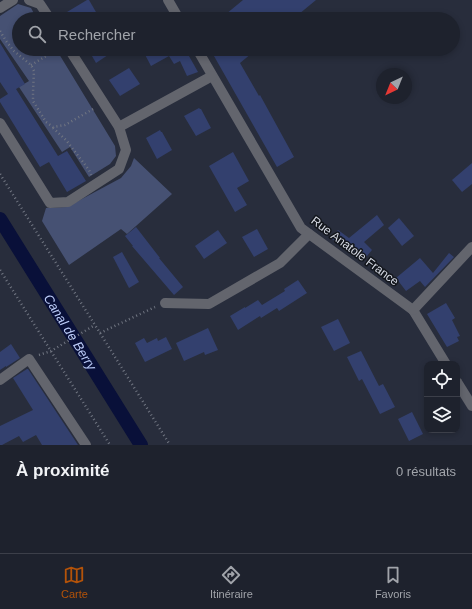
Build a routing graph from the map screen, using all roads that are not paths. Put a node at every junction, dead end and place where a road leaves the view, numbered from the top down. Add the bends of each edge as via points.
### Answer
1 (13, 0) edge
2 (30, 0) edge
3 (168, 0) edge
4 (0, 8) edge
5 (45, 12) edge
6 (175, 12) edge
7 (74, 56) edge
8 (201, 56) edge
9 (212, 76) junction
10 (0, 123) edge
11 (119, 127) junction
12 (309, 234) junction
13 (472, 247) edge
14 (165, 303) road end
15 (413, 310) junction
16 (444, 361) edge
17 (0, 380) edge
18 (460, 387) edge
19 (472, 406) edge
20 (86, 445) edge

1 - 4 street
2 - 5 street via 40,4
3 - 6 street
7 - 11 street
8 - 9 street, Rue Anatole France
9 - 11 street
9 - 12 street, Rue Anatole France via 301,228
10 - 11 street via 50,203 68,202 119,169 126,150
12 - 14 street via 280,263 209,304
12 - 15 street, Rue Anatole France
13 - 15 street
15 - 16 street, Rue Anatole France
17 - 20 street via 29,359
18 - 19 street

